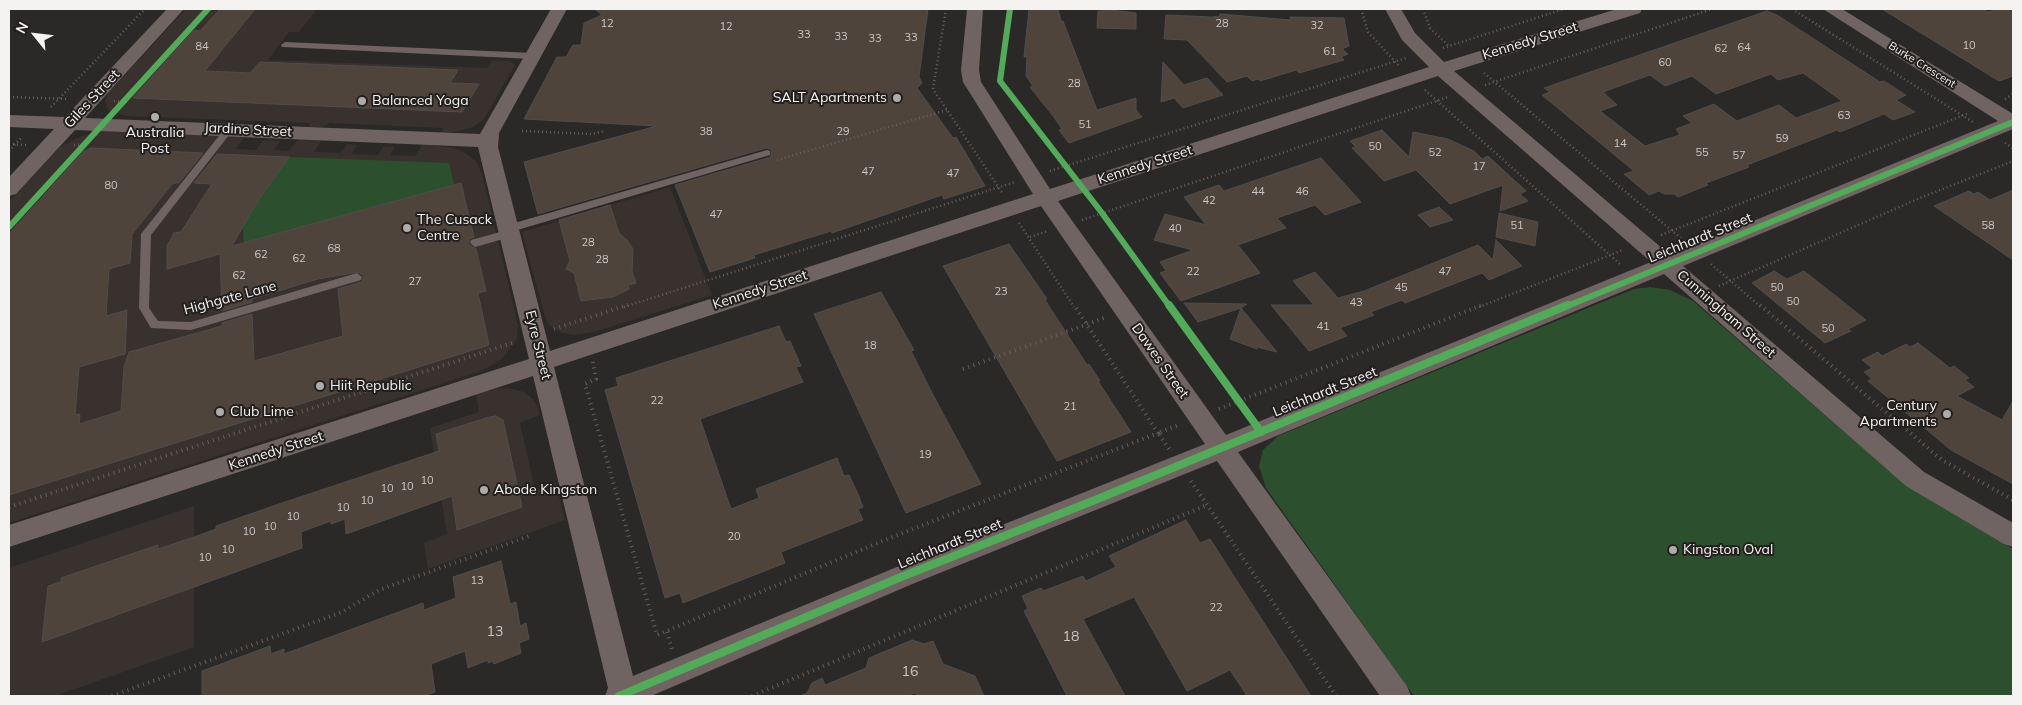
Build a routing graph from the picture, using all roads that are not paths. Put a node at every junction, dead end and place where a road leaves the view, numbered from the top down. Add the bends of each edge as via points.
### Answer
1 (176, 9) edge
2 (559, 9) edge
3 (975, 9) edge
4 (1393, 9) edge
5 (1634, 9) edge
6 (1831, 9) edge
7 (285, 45) dead end
8 (533, 56) junction
9 (1441, 69) junction
10 (9, 121) edge
11 (2013, 122) edge
12 (71, 123) junction
13 (229, 129) junction
14 (488, 141) junction
15 (767, 153) dead end
16 (9, 189) edge
17 (1045, 198) junction
18 (509, 231) junction
19 (475, 243) dead end
20 (1668, 264) junction
21 (356, 278) dead end
22 (542, 363) junction
23 (1221, 448) junction
24 (9, 536) edge
25 (2013, 536) edge
26 (623, 696) edge
27 (1397, 696) edge

1 - 12 street, Giles Street
2 - 8 street
3 - 17 street, Dawes Street via 972,82
4 - 9 street, Cunningham Street via 1408,36
5 - 9 street, Kennedy Street
6 - 11 street, Burke Crescent
7 - 8 lane
8 - 14 street via 493,126
9 - 17 street, Kennedy Street
9 - 20 street, Cunningham Street
10 - 12 street, Jardine Street
11 - 20 street, Leichhardt Street
12 - 13 street, Jardine Street
12 - 16 street, Giles Street
13 - 14 street, Jardine Street
13 - 21 lane, Highgate Lane via 146,234 144,308 155,325 191,326
14 - 18 street, Eyre Street
15 - 18 lane
17 - 22 street, Kennedy Street via 1014,219
17 - 23 street, Dawes Street
18 - 19 lane
18 - 22 street, Eyre Street
20 - 23 street, Leichhardt Street
20 - 25 street, Cunningham Street via 1915,479
22 - 24 street, Kennedy Street
22 - 26 street, Eyre Street
23 - 26 street, Leichhardt Street via 901,576
23 - 27 street, Dawes Street

